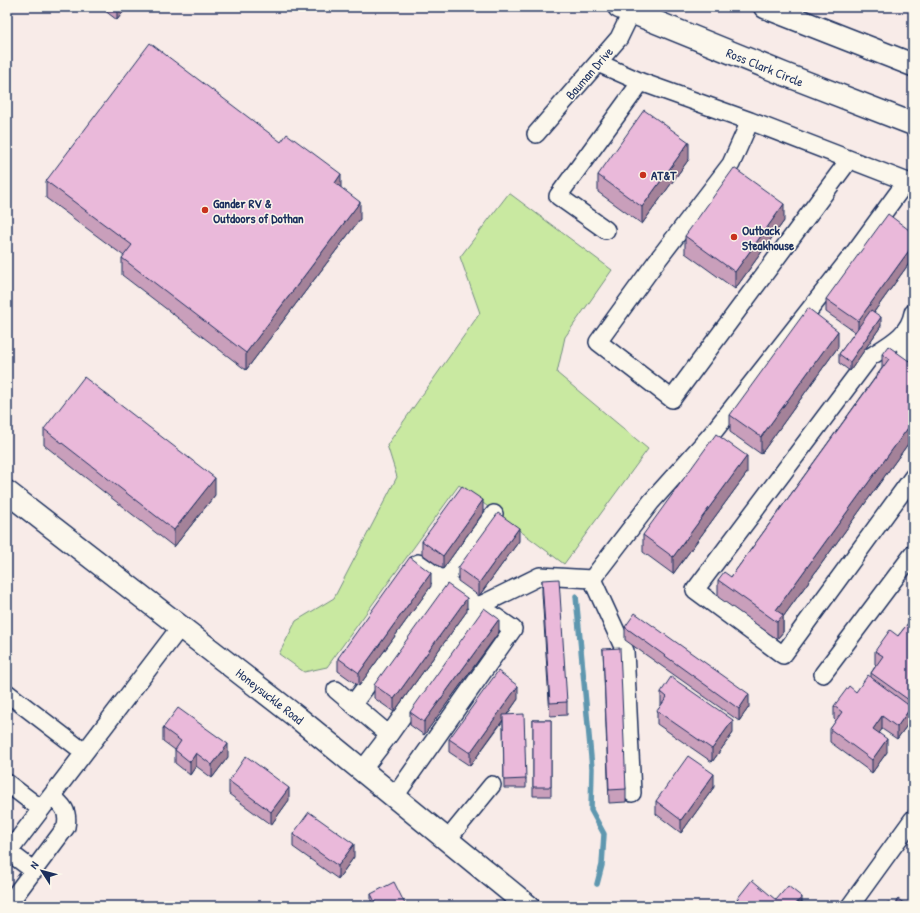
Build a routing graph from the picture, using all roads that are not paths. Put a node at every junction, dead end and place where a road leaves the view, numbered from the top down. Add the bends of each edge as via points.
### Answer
1 (765, 7) edge
2 (628, 9) edge
3 (598, 63) junction
4 (913, 65) edge
5 (641, 82) junction
6 (750, 121) junction
7 (913, 124) edge
8 (536, 134) dead end
9 (849, 160) junction
10 (909, 183) edge
11 (606, 230) dead end
12 (910, 324) edge
13 (913, 360) edge
14 (913, 478) edge
15 (7, 492) edge
16 (494, 514) dead end
17 (913, 554) edge
18 (418, 562) edge
19 (592, 579) junction
20 (445, 581) junction
21 (481, 605) junction
22 (181, 626) junction
23 (823, 674) dead end
24 (336, 690) dead end
25 (7, 693) edge
26 (353, 704) junction
27 (389, 735) junction
28 (84, 752) junction
29 (363, 769) junction
30 (7, 783) edge
31 (492, 785) dead end
32 (632, 793) dead end
33 (395, 796) junction
34 (46, 802) junction
35 (913, 819) edge
36 (448, 839) junction
37 (8, 853) edge
38 (34, 871) junction
39 (523, 904) edge
40 (8, 906) edge
41 (850, 906) edge

1 - 4 main road
2 - 3 street, Bauman Drive via 619,38
2 - 7 main road, Ross Clark Circle
3 - 5 street
3 - 8 street, Bauman Drive
5 - 6 street
5 - 11 street via 558,196
6 - 9 street
6 - 9 street via 731,164 598,342 672,399
9 - 10 street
10 - 19 street via 716,429 651,502
12 - 13 street via 906,352
12 - 14 street via 870,357 695,590 783,655
15 - 22 main road, Honeysuckle Road
16 - 20 street
17 - 23 street
18 - 20 street
19 - 21 street via 540,576
19 - 32 street via 625,651
20 - 21 street
20 - 26 street
21 - 27 street
21 - 33 street via 513,629
22 - 28 street
22 - 29 main road, Honeysuckle Road
24 - 26 street
25 - 28 street
26 - 27 street
27 - 29 street
28 - 34 street
29 - 33 main road, Honeysuckle Road
30 - 34 street
31 - 36 street
33 - 36 main road, Honeysuckle Road
34 - 37 street
34 - 38 street via 63,805 68,818 66,827
35 - 41 street
36 - 39 main road, Honeysuckle Road
37 - 38 street
38 - 40 street

